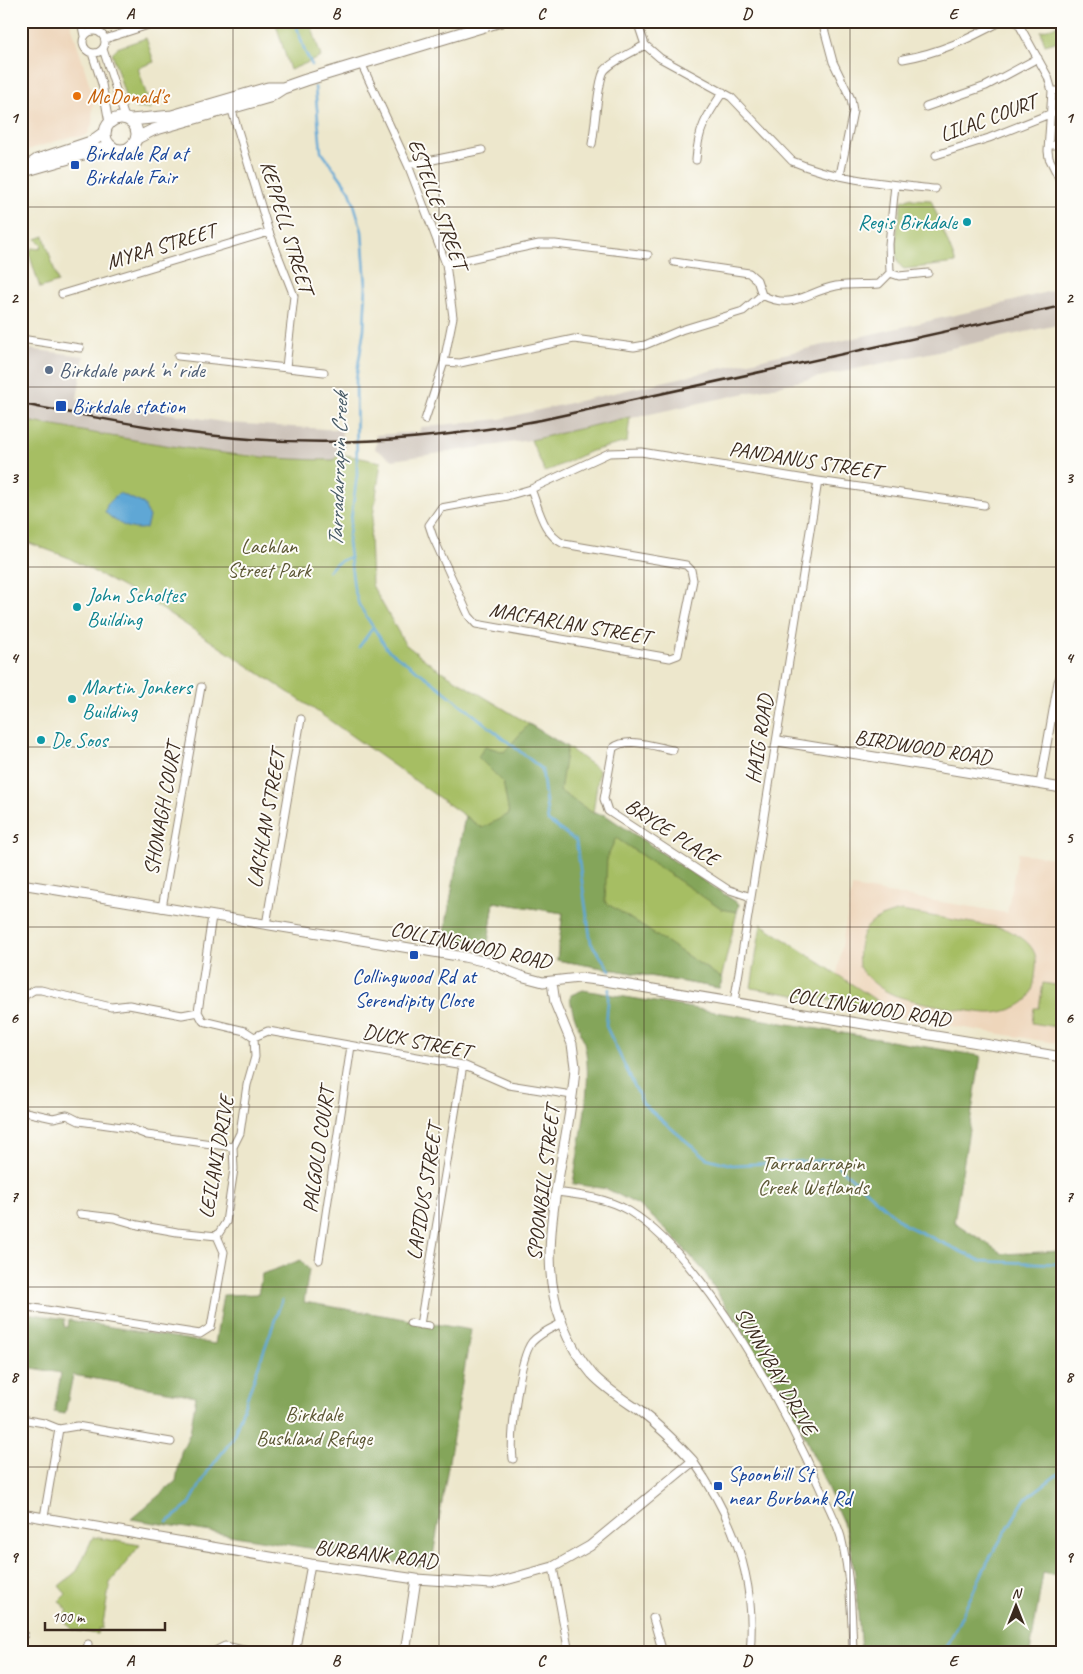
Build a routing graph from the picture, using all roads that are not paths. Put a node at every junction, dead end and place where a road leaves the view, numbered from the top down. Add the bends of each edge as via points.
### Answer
1 (81, 21) edge
2 (92, 21) edge
3 (160, 21) edge
4 (501, 21) edge
5 (637, 21) edge
6 (822, 21) edge
7 (1002, 21) edge
8 (1017, 21) edge
9 (97, 31) junction
10 (84, 36) junction
11 (105, 39) junction
12 (645, 45) junction
13 (103, 49) junction
14 (92, 53) junction
15 (1038, 58) junction
16 (903, 59) dead end
17 (361, 63) junction
18 (1062, 91) edge
19 (722, 92) junction
20 (1052, 92) junction
21 (230, 103) junction
22 (926, 108) dead end
23 (1052, 113) junction
24 (128, 119) junction
25 (107, 128) junction
26 (137, 138) junction
27 (592, 144) dead end
28 (1049, 145) junction
29 (1062, 145) edge
30 (111, 146) junction
31 (482, 150) dead end
32 (936, 155) dead end
33 (696, 160) dead end
34 (408, 165) junction
35 (21, 171) edge
36 (840, 176) junction
37 (895, 184) junction
38 (1062, 184) edge
39 (935, 189) dead end
40 (269, 232) junction
41 (648, 255) dead end
42 (674, 262) dead end
43 (446, 264) junction
44 (890, 273) junction
45 (928, 273) dead end
46 (62, 294) dead end
47 (762, 295) junction
48 (21, 339) edge
49 (80, 348) dead end
50 (178, 356) dead end
51 (444, 362) junction
52 (286, 368) junction
53 (324, 372) dead end
54 (425, 420) dead end
55 (620, 451) joint
56 (818, 481) junction
57 (531, 489) junction
58 (984, 505) dead end
59 (1062, 672) edge
60 (201, 687) dead end
61 (301, 719) dead end
62 (778, 741) junction
63 (673, 750) dead end
64 (1040, 784) junction
65 (1062, 788) edge
66 (21, 884) edge
67 (751, 897) junction
68 (162, 908) junction
69 (212, 916) junction
70 (266, 925) junction
71 (552, 982) junction
72 (23, 995) edge
73 (734, 1003) junction
74 (198, 1012) junction
75 (21, 1014) edge
76 (254, 1036) junction
77 (351, 1046) junction
78 (1062, 1057) edge
79 (462, 1064) junction
80 (572, 1095) junction
81 (21, 1111) edge
82 (233, 1147) junction
83 (556, 1192) junction
84 (80, 1214) dead end
85 (217, 1236) junction
86 (319, 1260) dead end
87 (21, 1306) edge
88 (410, 1323) dead end
89 (562, 1323) junction
90 (420, 1325) junction
91 (430, 1326) dead end
92 (21, 1419) edge
93 (59, 1429) junction
94 (171, 1442) dead end
95 (513, 1459) dead end
96 (693, 1460) junction
97 (21, 1514) edge
98 (44, 1517) junction
99 (311, 1564) junction
100 (553, 1567) junction
101 (416, 1579) junction
102 (653, 1618) dead end
103 (88, 1644) dead end
104 (86, 1653) edge
105 (211, 1653) edge
106 (257, 1653) edge
107 (295, 1653) edge
108 (405, 1653) edge
109 (569, 1653) edge
110 (662, 1653) edge
111 (750, 1653) edge
112 (853, 1653) edge

1 - 10 street
2 - 9 street
3 - 11 street
4 - 17 main road
5 - 12 street
6 - 36 street via 853,112
7 - 16 street via 935,53
8 - 15 street
9 - 10 street
9 - 11 street
10 - 14 street via 82,43
11 - 13 street
12 - 19 street via 660,58
12 - 27 street via 605,69 600,78
13 - 14 street
13 - 24 street
14 - 25 street via 102,84
15 - 20 street
15 - 22 street via 986,86
17 - 21 main road via 282,88 269,97
17 - 34 street, ESTELLE STREET
18 - 20 street
19 - 33 street via 703,122
19 - 36 street via 742,108 792,161
20 - 23 street
21 - 24 main road via 172,116
21 - 26 main road
21 - 40 street, KEPPELL STREET
23 - 28 street
23 - 32 street, LILAC COURT
24 - 25 main road via 116,118
24 - 26 main road via 137,128
25 - 30 main road via 105,137
25 - 35 main road via 91,142 37,160
26 - 30 main road via 127,149
28 - 29 street
28 - 38 street via 1049,158
30 - 35 main road
31 - 34 street
34 - 43 street, ESTELLE STREET
36 - 37 street
37 - 39 street
37 - 44 street
40 - 46 street, MYRA STREET
40 - 52 street, KEPPELL STREET via 294,296
41 - 43 street via 539,244
42 - 47 street via 749,273 757,280
43 - 51 street, ESTELLE STREET via 452,317
44 - 45 street via 899,276
44 - 47 street via 879,284 837,286 807,298 784,302
47 - 51 street via 743,310 645,345 574,339 460,364
48 - 49 street
50 - 52 street
51 - 54 street, ESTELLE STREET
52 - 53 street
55 - 56 street, PANDANUS STREET
55 - 57 street, MACFARLAN STREET
56 - 58 street, PANDANUS STREET
56 - 62 street, HAIG ROAD
57 - 57 street, MACFARLAN STREET via 441,508 429,525 469,616 476,624 670,658 678,655 693,580 686,564 564,544 548,532
59 - 64 street
60 - 68 street, SHONAGH COURT
61 - 70 street, LACHLAN STREET
62 - 64 street, BIRDWOOD ROAD
62 - 67 street, HAIG ROAD
63 - 67 street, BRYCE PLACE via 628,742 613,748 604,799 608,812 727,889
64 - 65 street, BIRDWOOD ROAD
66 - 68 street, COLLINGWOOD ROAD
67 - 73 street, HAIG ROAD
68 - 69 street, COLLINGWOOD ROAD
69 - 70 street, COLLINGWOOD ROAD
69 - 74 street
70 - 71 street, COLLINGWOOD ROAD via 472,959 533,980
71 - 73 street, COLLINGWOOD ROAD via 590,979
71 - 80 street, SPOONBILL STREET via 555,1003 572,1044 575,1067
72 - 74 street via 41,990 111,1007 129,1005 182,1016
72 - 75 street
73 - 78 street, COLLINGWOOD ROAD
74 - 76 street via 203,1021
76 - 77 street, DUCK STREET via 268,1031
76 - 82 street, LEILANI DRIVE via 255,1057 240,1133
77 - 79 street, DUCK STREET
77 - 86 street, PALGOLD COURT
79 - 80 street, DUCK STREET via 509,1085
79 - 90 street, LAPIDUS STREET
80 - 83 street, SPOONBILL STREET
81 - 82 street via 53,1118 67,1115 79,1121 129,1128 148,1135
82 - 85 street, LEILANI DRIVE via 234,1169 226,1222
83 - 89 street, SPOONBILL STREET via 549,1264 551,1285
83 - 112 street, SUNNYBAY DRIVE via 606,1200 629,1211 660,1236 695,1274 732,1328 794,1432 840,1535 848,1575
84 - 85 street via 114,1218 138,1226
85 - 87 street, LEILANI DRIVE via 224,1252 211,1327 205,1333 192,1334
88 - 90 street
89 - 95 street via 532,1342 525,1356 511,1444
89 - 96 street, SPOONBILL STREET via 570,1342 594,1376 652,1421
90 - 91 street
92 - 93 street
93 - 94 street via 77,1426
93 - 98 street
96 - 100 street, BURBANK ROAD via 590,1546
96 - 111 street, SPOONBILL STREET via 720,1501 743,1556 751,1613
97 - 98 street, BURBANK ROAD
98 - 99 street, BURBANK ROAD
99 - 101 street, BURBANK ROAD
99 - 107 street
100 - 101 street, BURBANK ROAD via 491,1584
100 - 109 street
101 - 108 street
102 - 110 street
103 - 104 street
105 - 106 street via 225,1646

